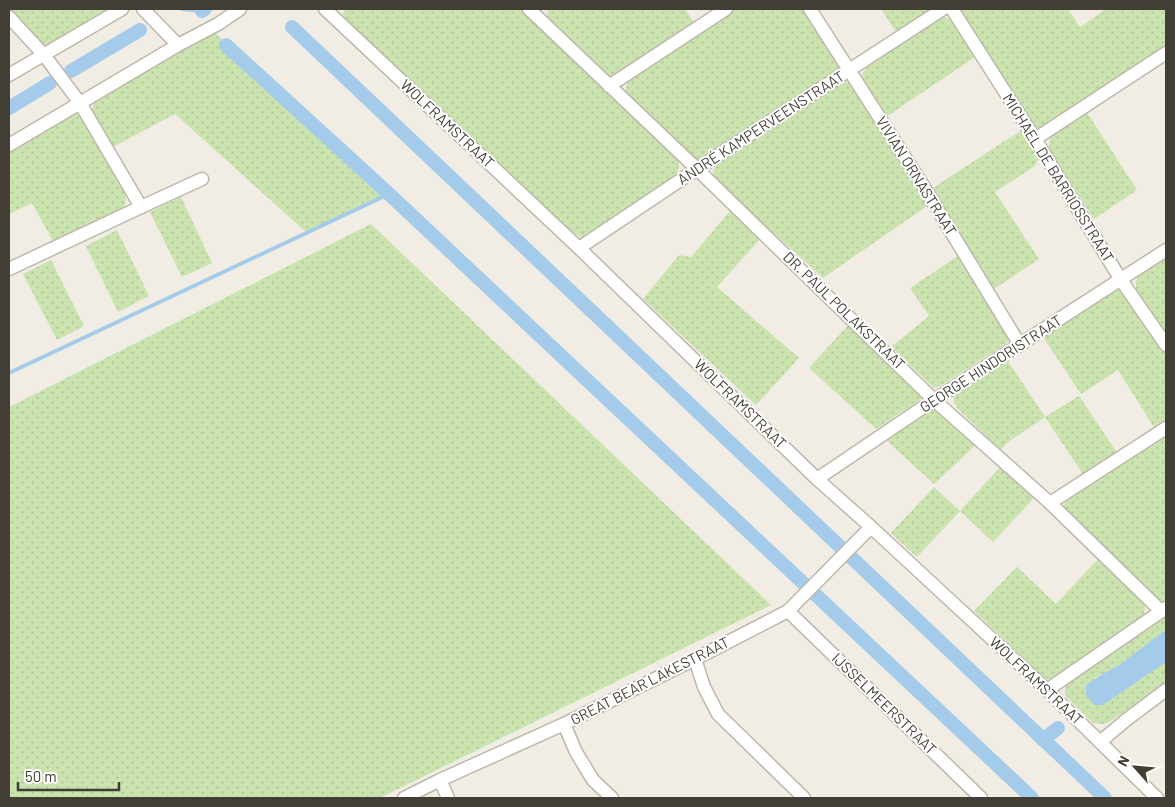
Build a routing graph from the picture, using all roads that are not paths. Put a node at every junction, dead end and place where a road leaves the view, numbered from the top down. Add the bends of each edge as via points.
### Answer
1 (122, 9) edge
2 (143, 9) edge
3 (240, 9) edge
4 (726, 9) edge
5 (810, 9) edge
6 (943, 9) edge
7 (952, 9) edge
8 (533, 10) edge
9 (333, 11) edge
10 (9, 17) edge
11 (178, 45) junction
12 (1166, 53) edge
13 (44, 55) junction
14 (850, 71) junction
15 (9, 75) edge
16 (609, 86) junction
17 (80, 103) junction
18 (1035, 138) junction
19 (9, 145) edge
20 (697, 169) junction
21 (202, 179) dead end
22 (141, 207) junction
23 (578, 248) junction
24 (1166, 250) edge
25 (9, 270) edge
26 (1121, 280) junction
27 (1020, 345) junction
28 (1166, 345) edge
29 (934, 400) junction
30 (1166, 428) edge
31 (817, 479) junction
32 (1050, 503) junction
33 (867, 531) junction
34 (1164, 610) edge
35 (788, 611) junction
36 (695, 659) junction
37 (1047, 690) junction
38 (1166, 690) edge
39 (564, 724) junction
40 (1100, 742) junction
41 (440, 780) junction
42 (404, 798) edge
43 (448, 798) edge
44 (612, 798) edge
45 (804, 798) edge
46 (981, 798) edge
47 (1157, 798) edge

1 - 13 street
2 - 11 street
3 - 11 street
4 - 16 street
5 - 14 street, VIVIAN ORNASTRAAT
6 - 14 street, ANDRÉ KAMPERVEENSTRAAT
7 - 18 street, MICHAEL DE BARRIOSSTRAAT
8 - 16 street, DR. PAUL POLAKSTRAAT
9 - 23 street, WOLFRAMSTRAAT
10 - 13 street
11 - 17 street
12 - 18 street
13 - 15 street
13 - 17 street
14 - 20 street, ANDRÉ KAMPERVEENSTRAAT
14 - 27 street, VIVIAN ORNASTRAAT
16 - 20 street, DR. PAUL POLAKSTRAAT
17 - 19 street
17 - 22 street
18 - 26 street, MICHAEL DE BARRIOSSTRAAT
20 - 23 street, ANDRÉ KAMPERVEENSTRAAT
20 - 29 street, DR. PAUL POLAKSTRAAT
21 - 22 street
22 - 25 street
23 - 31 street, WOLFRAMSTRAAT
24 - 26 street, GEORGE HINDORISTRAAT
26 - 27 street, GEORGE HINDORISTRAAT
26 - 28 street, MICHAEL DE BARRIOSSTRAAT
27 - 29 street, GEORGE HINDORISTRAAT
29 - 31 street, GEORGE HINDORISTRAAT
29 - 32 street, DR. PAUL POLAKSTRAAT
30 - 32 street
31 - 33 street, WOLFRAMSTRAAT
32 - 34 street, DR. PAUL POLAKSTRAAT
33 - 35 street, GREAT BEAR LAKESTRAAT
33 - 37 street, WOLFRAMSTRAAT
34 - 37 street
35 - 36 street, GREAT BEAR LAKESTRAAT
35 - 46 street, IJSSELMEERSTRAAT
36 - 39 street, GREAT BEAR LAKESTRAAT
36 - 45 street via 718,714
37 - 40 street, WOLFRAMSTRAAT
38 - 40 street
39 - 41 street, GREAT BEAR LAKESTRAAT
39 - 44 street via 593,780
40 - 47 street, WOLFRAMSTRAAT
41 - 42 street, GREAT BEAR LAKESTRAAT
41 - 43 street

